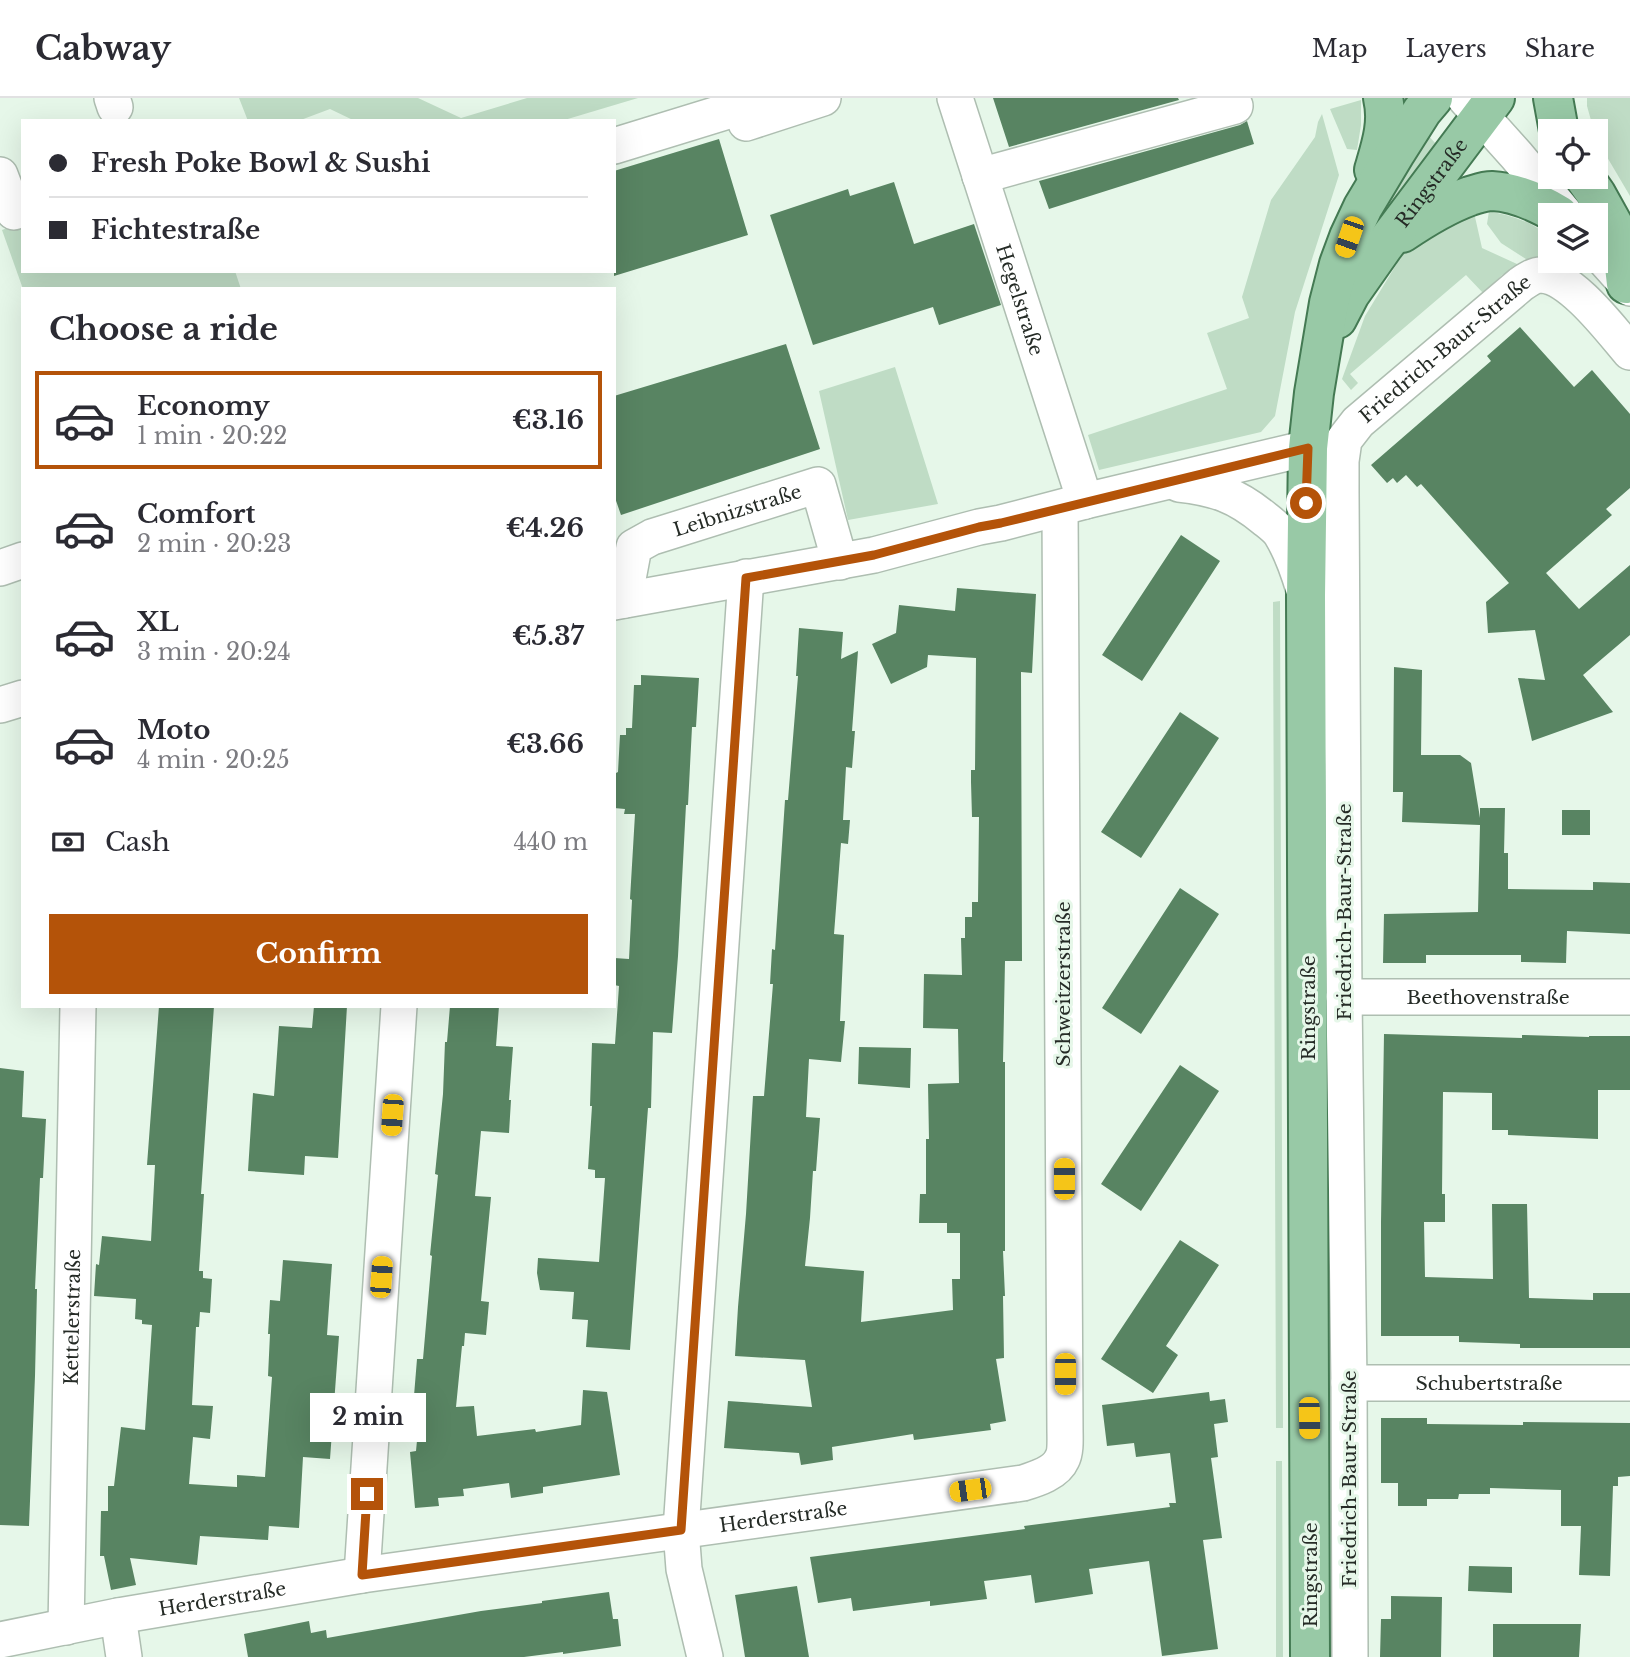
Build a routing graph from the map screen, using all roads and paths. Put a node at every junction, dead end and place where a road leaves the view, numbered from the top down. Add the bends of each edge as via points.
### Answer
1 (823, 98) edge
2 (955, 98) edge
3 (1383, 98) edge
4 (1433, 98) edge
5 (1553, 98) edge
6 (751, 101) edge
7 (1480, 104) edge
8 (1235, 106) dead end
9 (1557, 119) edge
10 (616, 145) edge
11 (0, 175) edge
12 (980, 176) junction
13 (1592, 189) edge
14 (1366, 202) junction
15 (1557, 203) edge
16 (1538, 204) edge
17 (14, 212) dead end
18 (1383, 247) junction
19 (1608, 264) edge
20 (1628, 286) edge
21 (1630, 352) edge
22 (1319, 360) junction
23 (1308, 448) junction
24 (1165, 482) junction
25 (1073, 505) junction
26 (21, 561) edge
27 (840, 562) junction
28 (0, 568) edge
29 (746, 578) junction
30 (1306, 596) junction
31 (619, 601) edge
32 (21, 699) edge
33 (0, 705) edge
34 (1344, 997) junction
35 (1630, 997) edge
36 (78, 1008) edge
37 (399, 1008) edge
38 (1349, 1383) junction
39 (1630, 1383) edge
40 (1062, 1459) joint
41 (681, 1530) junction
42 (362, 1575) junction
43 (118, 1616) junction
44 (66, 1627) junction
45 (0, 1640) edge
46 (124, 1657) edge
47 (705, 1657) edge
48 (1310, 1657) edge
49 (1350, 1657) edge

1 - 6 street via 740,125
2 - 12 street, Hegelstraße
3 - 14 main road via 1382,143
4 - 14 main road, Ringstraße
5 - 9 main road
6 - 10 street
7 - 15 street
7 - 18 main road, Ringstraße
8 - 12 street
11 - 17 street
12 - 25 street, Hegelstraße
13 - 20 main road via 1621,239
14 - 22 main road, Ringstraße via 1339,264
16 - 18 main road via 1490,191 1453,202
18 - 22 main road, Ringstraße via 1350,294
19 - 20 street
21 - 34 street, Friedrich-Baur-Straße via 1585,300 1555,278 1533,277 1358,422 1344,440
22 - 23 main road, Ringstraße
23 - 24 street, Leibnizstraße
23 - 30 main road, Ringstraße
24 - 25 street, Leibnizstraße
24 - 30 street, Leibnizstraße via 1227,493 1250,506 1279,531
25 - 27 street, Leibnizstraße
25 - 40 street, Schweitzerstraße
26 - 28 street
27 - 29 street, Leibnizstraße
27 - 31 street, Leibnizstraße via 818,485 652,537 634,547
29 - 31 street, Leibnizstraße
29 - 41 street
30 - 48 main road, Ringstraße
32 - 33 street
34 - 35 street, Beethovenstraße
34 - 38 street, Friedrich-Baur-Straße
36 - 44 street, Kettelerstraße
37 - 42 street
38 - 39 street, Schubertstraße
38 - 49 street, Friedrich-Baur-Straße
40 - 41 street, Herderstraße via 1038,1479 1023,1483
41 - 42 street, Herderstraße
41 - 47 street via 684,1569
42 - 43 street, Herderstraße
43 - 44 street, Herderstraße
43 - 46 street
44 - 45 street, Herderstraße

